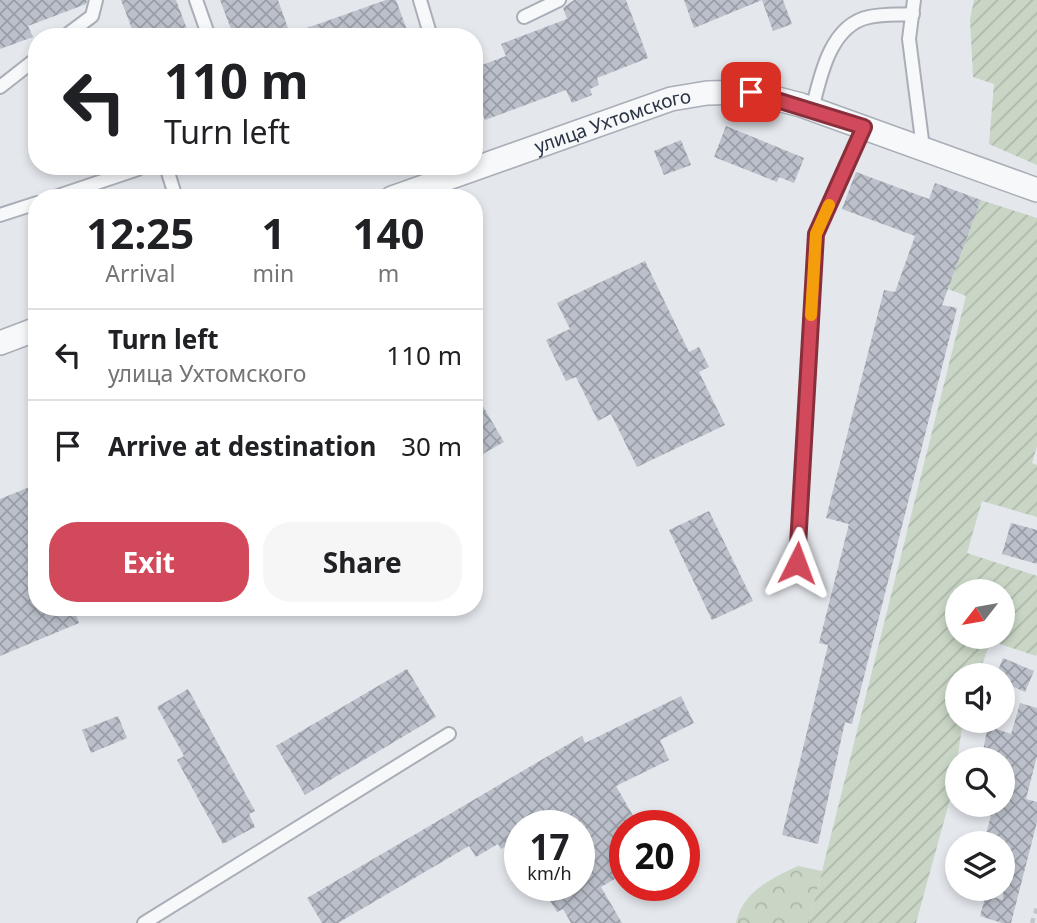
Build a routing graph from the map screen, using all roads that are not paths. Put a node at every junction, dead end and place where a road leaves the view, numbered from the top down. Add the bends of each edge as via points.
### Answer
1 (96, 0) edge
2 (196, 0) edge
3 (419, 0) edge
4 (559, 0) edge
5 (914, 0) edge
6 (913, 14) junction
7 (523, 17) dead end
8 (77, 28) edge
9 (206, 28) edge
10 (428, 28) edge
11 (28, 65) edge
12 (0, 87) edge
13 (813, 110) junction
14 (864, 127) junction
15 (923, 148) junction
16 (483, 164) edge
17 (120, 175) edge
18 (452, 175) edge
19 (79, 189) edge
20 (416, 189) edge
21 (1037, 190) edge
22 (28, 206) edge
23 (0, 215) edge
24 (28, 332) edge
25 (0, 343) edge
26 (797, 563) dead end
27 (449, 734) dead end
28 (144, 923) edge

1 - 8 lane via 92,16
2 - 9 lane
3 - 10 lane
4 - 7 lane
5 - 6 lane
6 - 13 lane via 866,17 838,37 824,62
6 - 15 lane via 909,39
11 - 12 lane
13 - 14 street, улица Ухтомского
13 - 16 street, улица Ухтомского via 751,92 707,93 671,99
14 - 15 street, улица Ухтомского
14 - 26 lane via 816,234
15 - 21 street, улица Ухтомского
17 - 19 lane
18 - 20 street, улица Ухтомского
22 - 23 lane
24 - 25 street
27 - 28 lane

